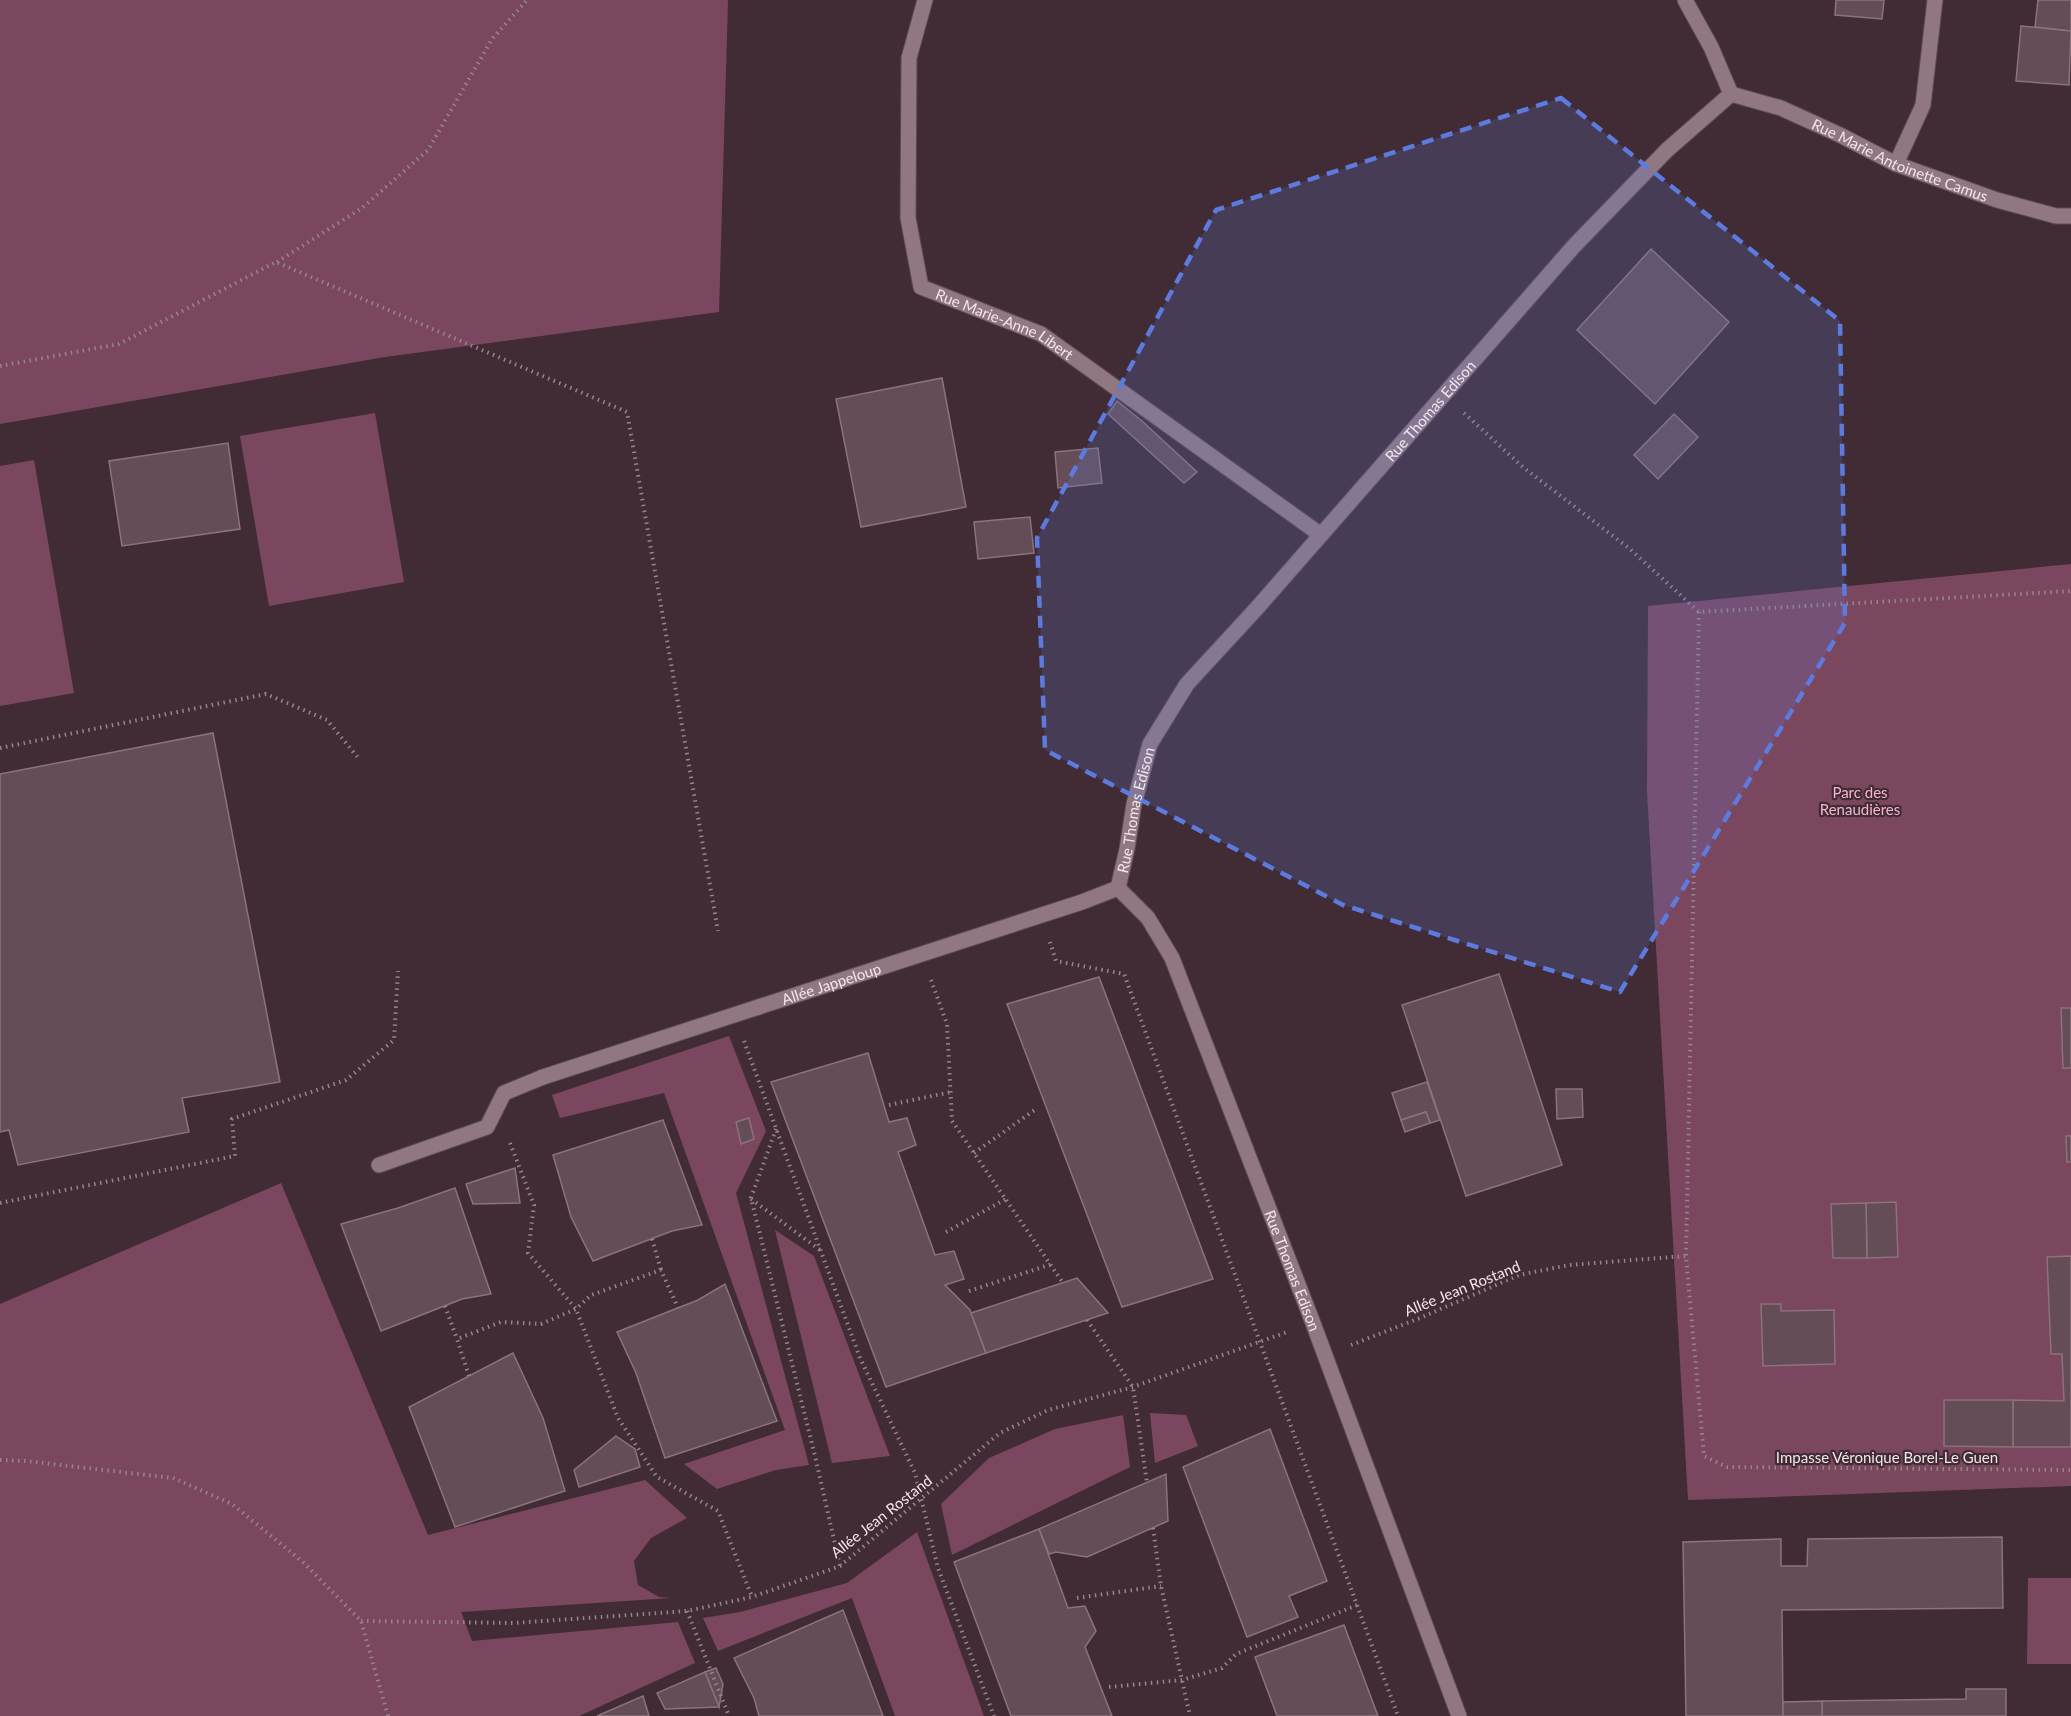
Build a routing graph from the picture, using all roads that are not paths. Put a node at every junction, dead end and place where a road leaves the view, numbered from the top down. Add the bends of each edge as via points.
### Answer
1 (925, 0) edge
2 (1685, 0) edge
3 (1935, 0) edge
4 (1731, 94) junction
5 (1896, 165) junction
6 (2071, 216) edge
7 (1321, 535) junction
8 (1118, 888) junction
9 (379, 1165) dead end
10 (1459, 1716) edge

1 - 7 street, Rue Marie-Anne Libert via 909,58 908,218 921,287 1041,334
2 - 4 street
3 - 5 street via 1923,105
4 - 5 street, Rue Marie Antoinette Camus via 1781,108
4 - 7 street, Rue Thomas Edison via 1667,150 1574,246
5 - 6 street, Rue Marie Antoinette Camus via 1997,200 2056,216
7 - 8 street, Rue Thomas Edison via 1187,684 1150,744
8 - 9 street, Allée Jappeloup via 543,1077 504,1093 487,1127
8 - 10 street, Rue Thomas Edison via 1148,918 1172,958

